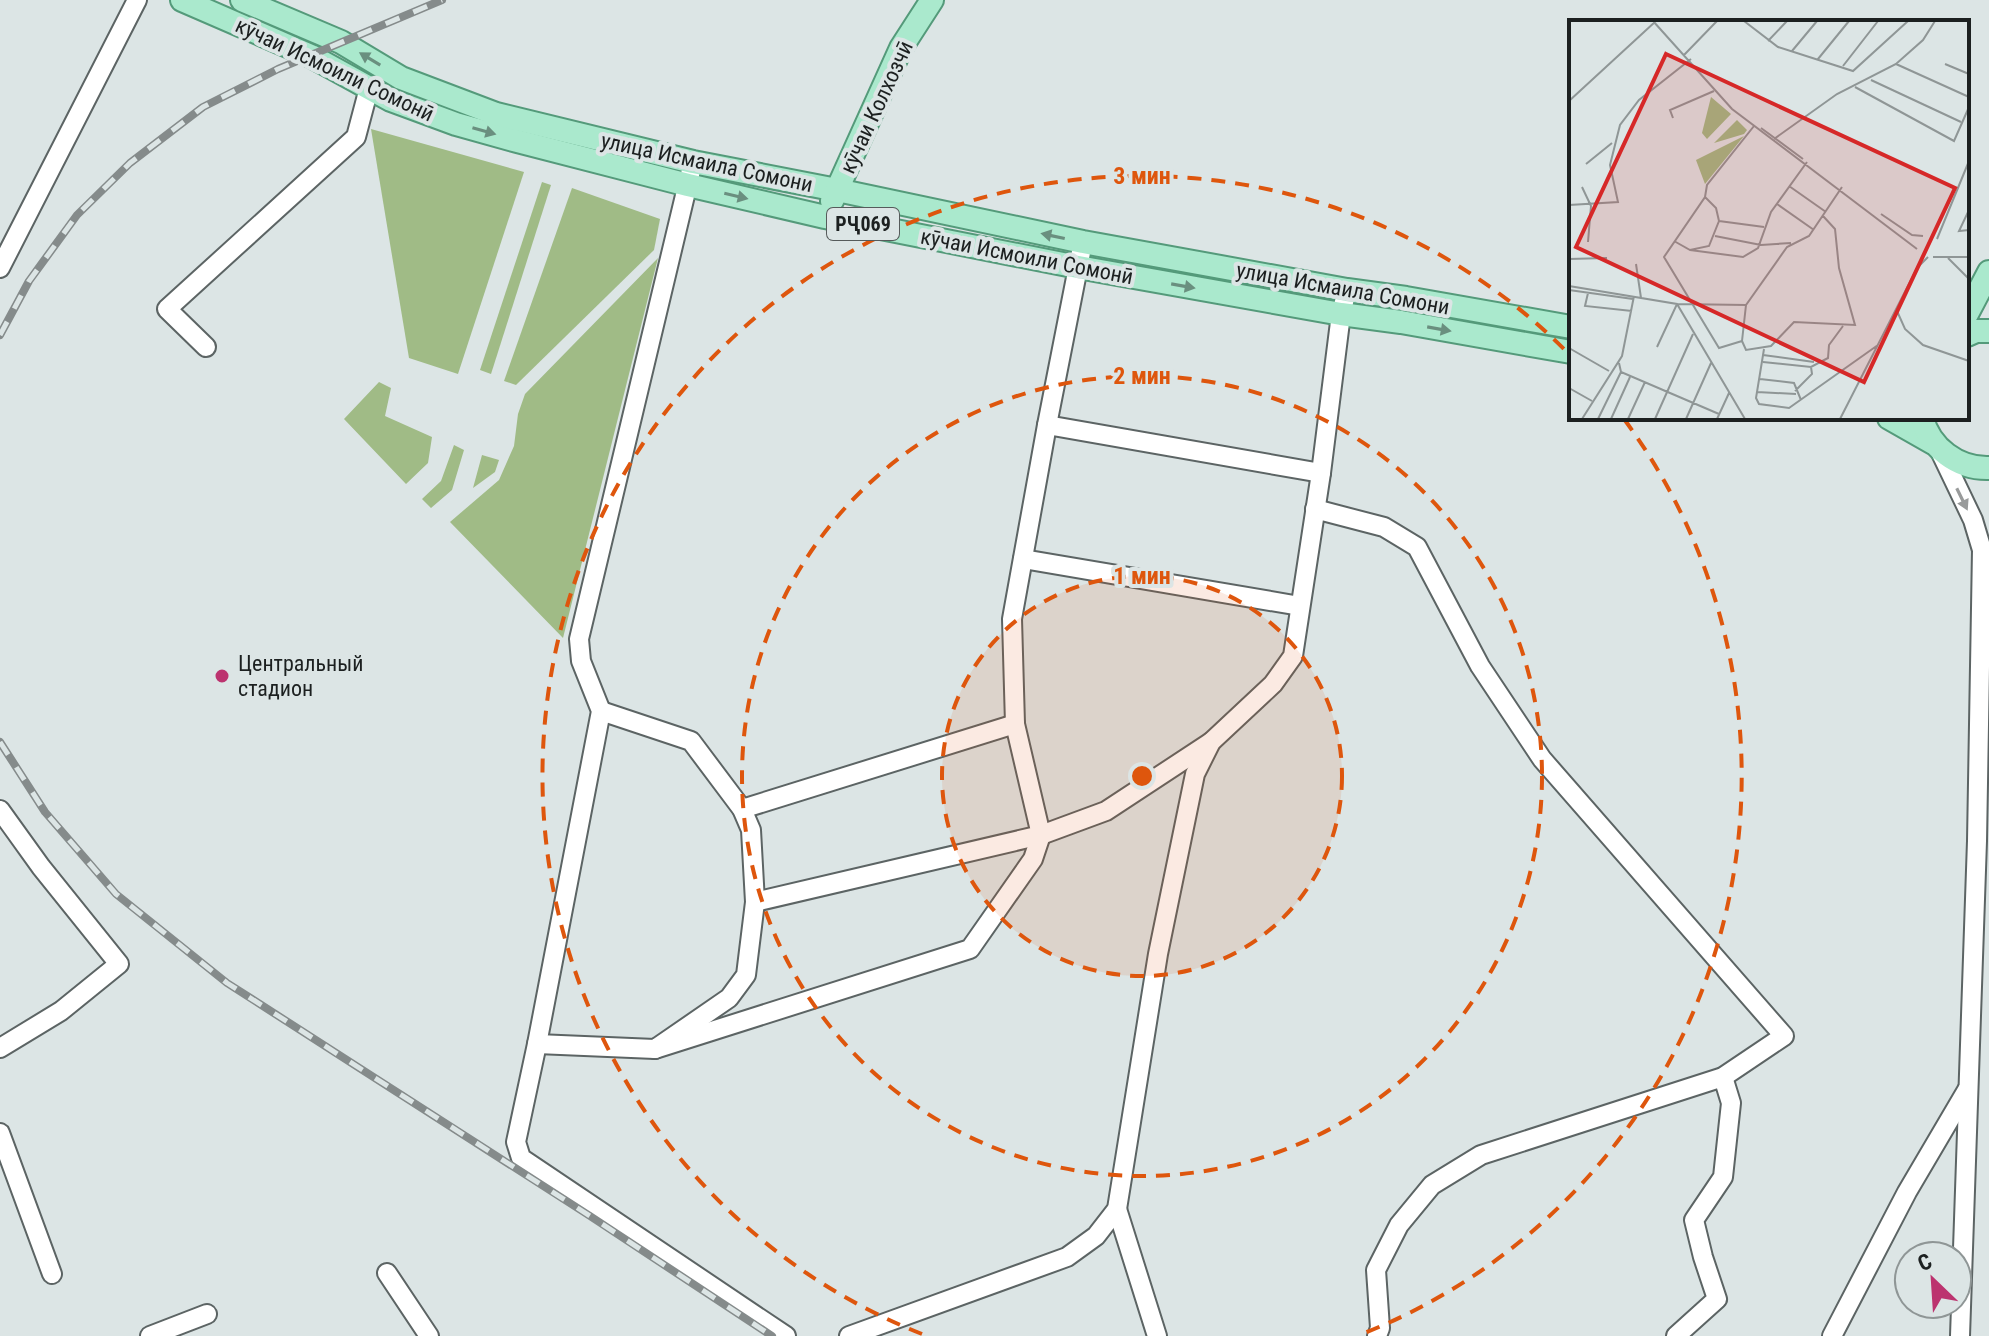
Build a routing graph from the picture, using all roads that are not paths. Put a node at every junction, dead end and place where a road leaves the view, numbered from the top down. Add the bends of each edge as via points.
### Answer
1 (137, 0) edge
2 (182, 0) edge
3 (242, 0) edge
4 (932, 0) edge
5 (369, 88) junction
6 (693, 162) junction
7 (688, 185) junction
8 (837, 190) junction
9 (825, 217) junction
10 (1083, 242) junction
11 (1078, 267) junction
12 (0, 268) edge
13 (1989, 272) edge
14 (1347, 290) junction
15 (1969, 310) edge
16 (1341, 314) junction
17 (1569, 327) edge
18 (1989, 331) edge
19 (1969, 334) edge
20 (206, 347) dead end
21 (1569, 352) edge
22 (1892, 420) edge
23 (1923, 420) edge
24 (1047, 425) junction
25 (1937, 447) junction
26 (1989, 468) edge
27 (1321, 473) junction
28 (1315, 509) junction
29 (1986, 543) edge
30 (1023, 559) junction
31 (1300, 606) junction
32 (601, 711) junction
33 (1015, 724) junction
34 (1211, 742) junction
35 (742, 809) junction
36 (0, 810) edge
37 (1041, 835) junction
38 (1977, 841) junction
39 (1989, 856) edge
40 (755, 902) junction
41 (537, 1044) junction
42 (0, 1048) edge
43 (655, 1049) junction
44 (1723, 1077) junction
45 (1968, 1088) junction
46 (0, 1133) edge
47 (1117, 1209) junction
48 (387, 1273) dead end
49 (52, 1274) dead end
50 (207, 1314) dead end
51 (150, 1336) edge
52 (429, 1336) edge
53 (786, 1336) edge
54 (849, 1336) edge
55 (1157, 1336) edge
56 (1377, 1336) edge
57 (1676, 1336) edge
58 (1832, 1336) edge
59 (1960, 1336) edge

1 - 12 street
2 - 5 main road, кӯчаи Исмоили Сомонӣ / РҶ069 via 311,56
6 -> 3 main road, улица Исмаила Сомони / РҶ069 via 496,114 401,78 341,42
4 - 8 main road, кӯчаи Колхозчӣ via 901,48
5 -> 7 main road, кӯчаи Исмоили Сомонӣ / РҶ069 via 456,124
5 - 20 street via 356,137 167,309
6 - 7 street
6 - 8 main road, улица Исмаила Сомони / РҶ069
7 -> 9 main road, кӯчаи Исмоили Сомонӣ / РҶ069
7 - 32 street via 579,639 581,661
8 - 9 main road, кӯчаи Колхозчӣ
10 -> 8 main road, улица Исмаила Сомони / РҶ069
9 - 11 main road, кӯчаи Исмоили Сомонӣ / РҶ069
10 - 11 street
10 - 14 main road, улица Исмаила Сомони / РҶ069
11 -> 16 main road, кӯчаи Исмоили Сомонӣ / РҶ069
11 - 24 street
13 - 15 main road
14 - 16 street
14 - 17 main road, улица Исмаила Сомони / РҶ069
16 -> 21 main road, кӯчаи Исмоили Сомонӣ / РҶ069
16 - 27 street
18 - 19 main road
22 - 25 main road
23 - 25 main road
24 - 27 street
24 - 30 street
25 - 26 main road via 1957,462
25 -> 29 street
27 - 28 street
28 - 31 street
28 - 44 street via 1384,527 1417,547 1480,666 1542,759 1784,1036
29 - 38 street
30 - 31 street
30 - 33 street via 1012,619
31 - 34 street via 1293,656 1273,684
32 - 35 street via 691,741
32 - 41 street
33 - 35 street
33 - 37 street
34 - 37 street via 1106,811
34 - 47 street via 1195,774 1158,954
35 - 40 street via 751,830
36 - 42 street via 119,964 61,1011
37 - 40 street
37 - 43 street via 1033,859 970,949
38 - 39 street
38 - 45 street
40 - 43 street via 746,975 729,998
41 - 43 street
41 - 53 street via 516,1142 521,1158
44 - 56 street via 1481,1155 1432,1185 1399,1225 1376,1270
44 - 57 street via 1731,1103 1723,1177 1694,1220 1717,1299
45 - 58 street
45 - 59 street
46 - 49 street
47 - 54 street via 1096,1236 1067,1257
47 - 55 street
48 - 52 street
50 - 51 street

